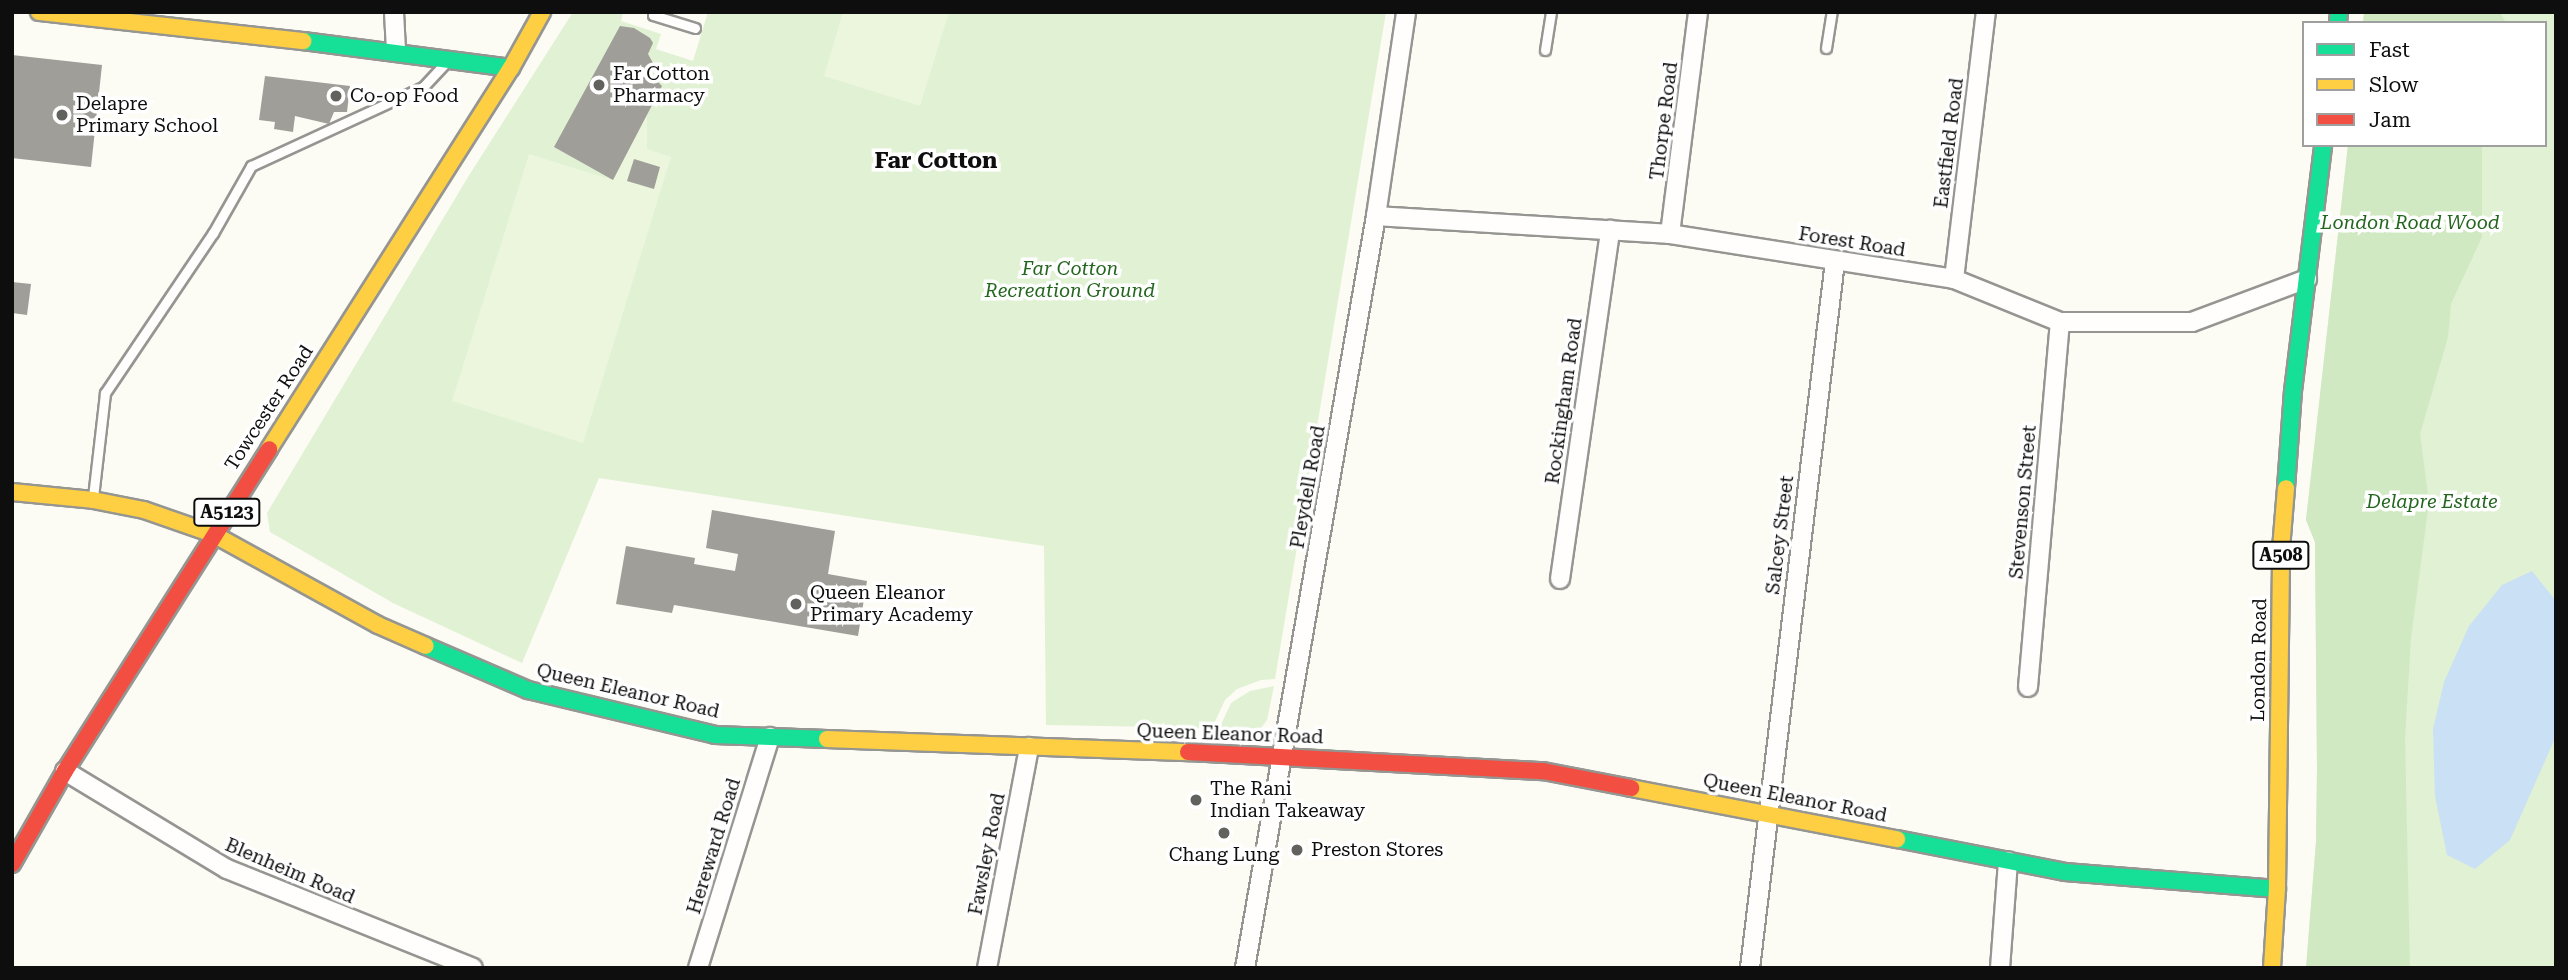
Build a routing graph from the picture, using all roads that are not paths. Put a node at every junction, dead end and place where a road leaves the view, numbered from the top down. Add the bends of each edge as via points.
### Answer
1 (39, 12) edge
2 (394, 12) edge
3 (542, 12) edge
4 (654, 12) edge
5 (1406, 12) edge
6 (1551, 12) edge
7 (1699, 12) edge
8 (1832, 12) edge
9 (1986, 12) edge
10 (695, 28) dead end
11 (1826, 48) dead end
12 (1545, 50) dead end
13 (396, 51) junction
14 (449, 58) junction
15 (511, 68) junction
16 (2323, 147) edge
17 (1376, 216) junction
18 (1610, 230) junction
19 (1670, 234) junction
20 (1835, 261) junction
21 (1954, 279) junction
22 (2306, 279) junction
23 (2060, 322) junction
24 (12, 492) edge
25 (93, 500) junction
26 (213, 534) junction
27 (1560, 579) dead end
28 (2028, 687) dead end
29 (770, 737) junction
30 (1029, 747) junction
31 (1283, 756) junction
32 (65, 771) junction
33 (1768, 814) junction
34 (2008, 861) junction
35 (12, 864) edge
36 (2277, 889) junction
37 (473, 968) edge
38 (698, 968) edge
39 (987, 968) edge
40 (1245, 968) edge
41 (1750, 968) edge
42 (2000, 968) edge
43 (2272, 968) edge

1 - 13 main road
2 - 13 street
3 - 15 main road, Towcester Road / A5123
4 - 10 lane
5 - 17 street, Pleydell Road
6 - 12 lane
7 - 19 street, Thorpe Road
8 - 11 lane
9 - 21 street, Eastfield Road
13 - 14 main road
14 - 15 main road
14 - 25 lane via 423,87 251,166 213,233 104,393
15 - 26 main road, Towcester Road / A5123
16 - 22 main road, London Road / A508
17 - 18 street, Forest Road
17 - 31 street, Pleydell Road
18 - 19 street, Forest Road
18 - 27 street, Rockingham Road
19 - 20 street, Forest Road
20 - 21 street, Forest Road
20 - 33 street, Salcey Street
21 - 23 street, Forest Road
22 - 23 street, Forest Road via 2192,322
22 - 36 main road, London Road / A508 via 2281,549
23 - 28 street, Stevenson Street
24 - 25 main road, Queen Eleanor Road
25 - 26 main road, Queen Eleanor Road via 144,510
26 - 29 main road, Queen Eleanor Road via 378,625 528,690 715,735
26 - 32 main road, Towcester Road / A5123
29 - 30 main road, Queen Eleanor Road
29 - 38 street, Hereward Road
30 - 31 main road, Queen Eleanor Road
30 - 39 street, Fawsley Road
31 - 33 main road, Queen Eleanor Road via 1543,771
31 - 40 street, Pleydell Road
32 - 35 main road, Towcester Road / A5123
32 - 37 street, Blenheim Road via 227,869
33 - 34 main road, Queen Eleanor Road
33 - 41 street, Salcey Street
34 - 36 main road, Queen Eleanor Road via 2065,872
34 - 42 street
36 - 43 main road, London Road / A508

